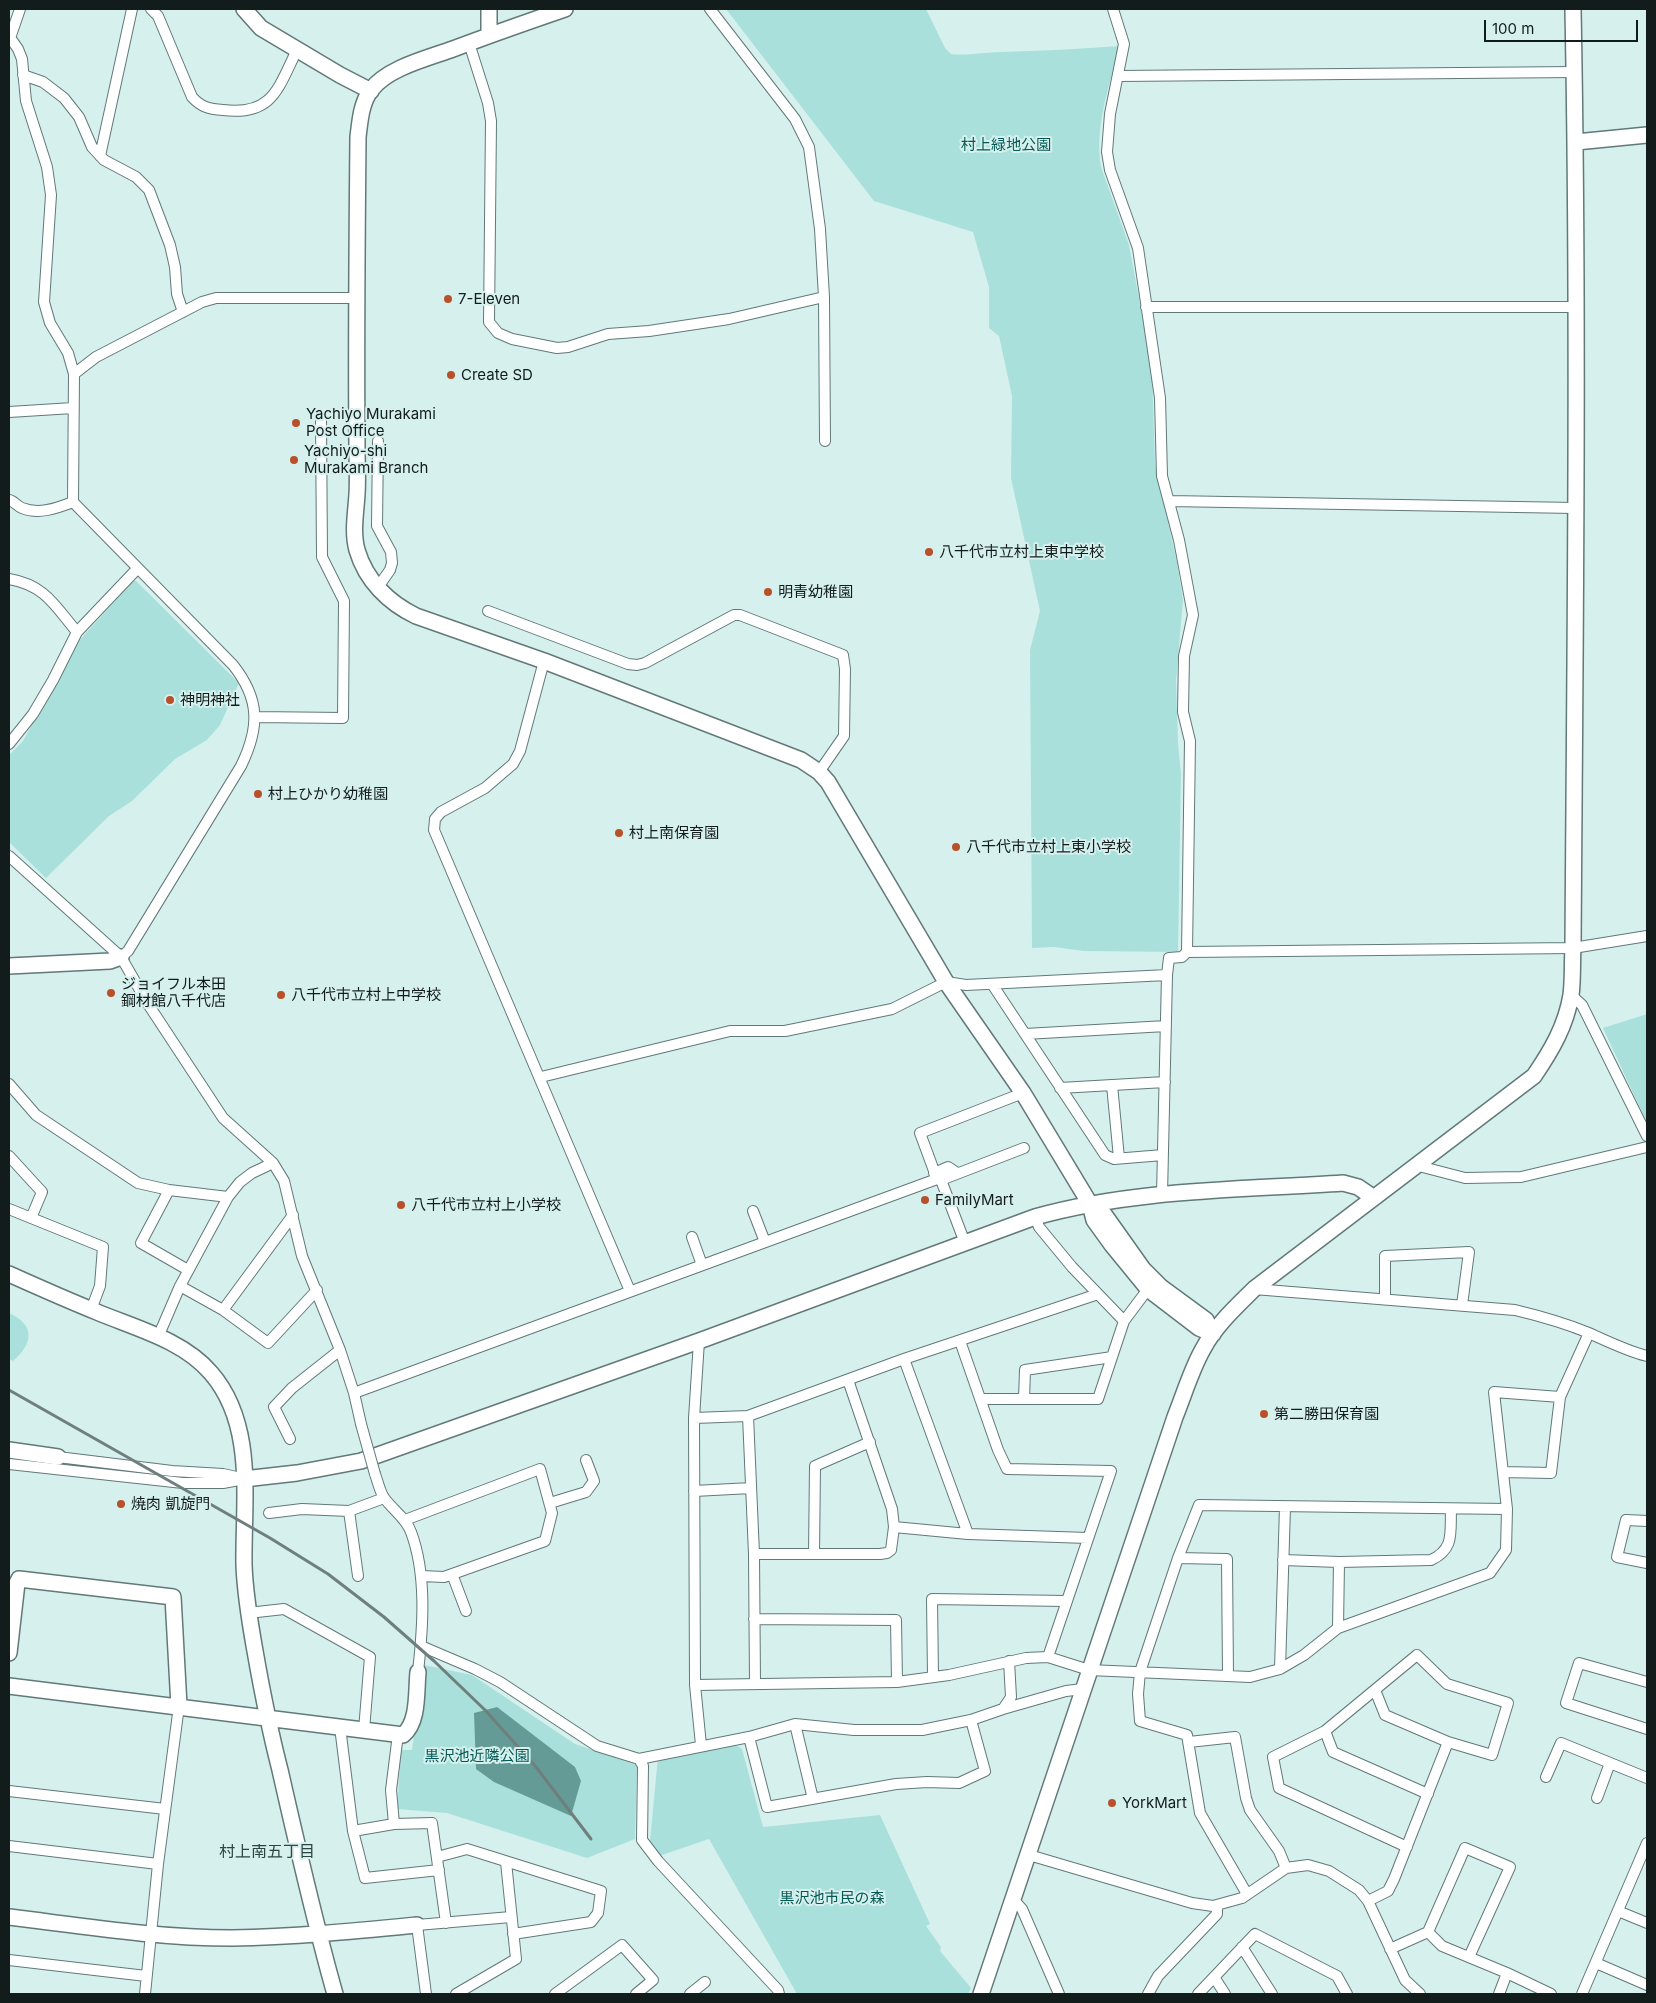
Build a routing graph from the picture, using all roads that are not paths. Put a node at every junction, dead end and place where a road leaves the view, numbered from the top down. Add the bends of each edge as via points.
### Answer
1 (20, 9) edge
2 (132, 9) edge
3 (151, 9) edge
4 (244, 9) edge
5 (489, 9) edge
6 (565, 9) edge
7 (710, 9) edge
8 (1113, 9) edge
9 (1574, 9) edge
10 (489, 35) junction
11 (10, 37) edge
12 (469, 43) junction
13 (297, 50) junction
14 (1574, 72) junction
15 (23, 75) junction
16 (1118, 76) junction
17 (371, 90) junction
18 (1647, 135) edge
19 (1576, 142) junction
20 (100, 156) junction
21 (824, 297) junction
22 (356, 298) junction
23 (1146, 307) junction
24 (1576, 307) junction
25 (183, 312) junction
26 (74, 374) junction
27 (73, 408) junction
28 (9, 412) edge
29 (321, 418) dead end
30 (378, 441) dead end
31 (824, 442) dead end
32 (9, 500) edge
33 (1169, 501) junction
34 (72, 502) junction
35 (1576, 508) junction
36 (137, 569) junction
37 (9, 579) edge
38 (378, 588) junction
39 (488, 611) dead end
40 (77, 632) junction
41 (544, 661) junction
42 (255, 717) junction
43 (9, 744) edge
44 (818, 772) junction
45 (9, 856) edge
46 (1647, 936) edge
47 (1573, 948) junction
48 (1187, 952) junction
49 (121, 957) junction
50 (9, 966) edge
51 (1167, 975) junction
52 (946, 982) junction
53 (992, 984) junction
54 (1571, 995) junction
55 (1166, 1026) junction
56 (1025, 1034) junction
57 (541, 1078) junction
58 (1164, 1082) junction
59 (9, 1084) edge
60 (1112, 1085) junction
61 (1060, 1088) junction
62 (1023, 1093) junction
63 (1647, 1136) edge
64 (1647, 1147) edge
65 (1024, 1148) dead end
66 (1163, 1155) junction
67 (9, 1156) edge
68 (1119, 1158) junction
69 (273, 1163) junction
70 (1415, 1165) junction
71 (934, 1173) junction
72 (957, 1173) junction
73 (169, 1190) junction
74 (1162, 1195) junction
75 (228, 1197) junction
76 (1374, 1198) junction
77 (1090, 1204) junction
78 (9, 1209) edge
79 (753, 1211) dead end
80 (293, 1216) junction
81 (1035, 1217) junction
82 (31, 1218) junction
83 (692, 1237) dead end
84 (765, 1242) junction
85 (965, 1243) junction
86 (702, 1265) junction
87 (188, 1270) junction
88 (9, 1274) edge
89 (180, 1286) junction
90 (1148, 1289) junction
91 (1254, 1289) junction
92 (317, 1290) junction
93 (630, 1291) junction
94 (1098, 1294) junction
95 (1385, 1300) junction
96 (1462, 1305) junction
97 (91, 1310) junction
98 (223, 1310) junction
99 (1124, 1321) junction
100 (1589, 1333) junction
101 (1214, 1334) junction
102 (158, 1337) junction
103 (699, 1341) junction
104 (960, 1341) junction
105 (340, 1350) junction
106 (1647, 1356) edge
107 (1112, 1357) junction
108 (904, 1359) junction
109 (848, 1380) junction
110 (354, 1393) junction
111 (1560, 1398) junction
112 (980, 1399) junction
113 (1024, 1399) junction
114 (748, 1416) junction
115 (694, 1418) junction
116 (290, 1439) dead end
117 (870, 1442) junction
118 (9, 1450) edge
119 (58, 1457) joint
120 (586, 1460) dead end
121 (9, 1464) edge
122 (1503, 1472) junction
123 (244, 1478) junction
124 (751, 1488) junction
125 (694, 1491) junction
126 (384, 1498) junction
127 (550, 1503) junction
128 (1285, 1507) junction
129 (1451, 1509) junction
130 (1507, 1509) junction
131 (349, 1511) junction
132 (269, 1513) dead end
133 (405, 1520) junction
134 (1647, 1522) edge
135 (894, 1527) junction
136 (968, 1534) junction
137 (1088, 1538) junction
138 (754, 1554) junction
139 (814, 1554) junction
140 (1178, 1558) junction
141 (1284, 1560) junction
142 (1339, 1562) junction
143 (1647, 1563) edge
144 (452, 1574) junction
145 (358, 1576) dead end
146 (421, 1576) junction
147 (1066, 1601) junction
148 (466, 1611) dead end
149 (248, 1613) junction
150 (754, 1619) junction
151 (1338, 1628) junction
152 (421, 1646) junction
153 (9, 1653) edge
154 (1048, 1657) junction
155 (1009, 1661) junction
156 (1280, 1669) junction
157 (1089, 1670) junction
158 (418, 1672) joint
159 (1140, 1672) junction
160 (1228, 1676) junction
161 (933, 1677) junction
162 (897, 1682) junction
163 (1647, 1682) edge
164 (755, 1684) junction
165 (9, 1686) edge
166 (695, 1686) junction
167 (1083, 1689) junction
168 (1375, 1690) junction
169 (179, 1706) junction
170 (1003, 1709) junction
171 (268, 1719) junction
172 (972, 1720) junction
173 (795, 1724) junction
174 (340, 1727) junction
175 (1647, 1729) edge
176 (364, 1730) junction
177 (1325, 1731) junction
178 (398, 1734) junction
179 (749, 1737) junction
180 (1189, 1742) junction
181 (1448, 1742) junction
182 (701, 1745) junction
183 (639, 1759) junction
184 (1610, 1763) junction
185 (1546, 1777) dead end
186 (1647, 1778) edge
187 (9, 1791) edge
188 (1428, 1794) junction
189 (1596, 1798) dead end
190 (813, 1799) junction
191 (165, 1809) junction
192 (394, 1824) junction
193 (353, 1831) junction
194 (1647, 1844) edge
195 (9, 1846) edge
196 (1407, 1846) junction
197 (1029, 1855) junction
198 (437, 1857) junction
199 (506, 1862) junction
200 (158, 1864) junction
201 (1286, 1868) junction
202 (439, 1870) junction
203 (1248, 1894) junction
204 (1013, 1899) junction
205 (1368, 1901) junction
206 (1217, 1905) junction
207 (1618, 1911) junction
208 (9, 1917) edge
209 (511, 1917) junction
210 (446, 1923) junction
211 (1647, 1923) edge
212 (417, 1925) junction
213 (1428, 1932) junction
214 (151, 1934) junction
215 (318, 1934) junction
216 (513, 1934) junction
217 (1242, 1947) junction
218 (1390, 1949) junction
219 (1469, 1957) junction
220 (9, 1960) edge
221 (1596, 1963) junction
222 (1507, 1973) junction
223 (146, 1976) junction
224 (1214, 1977) junction
225 (705, 1982) dead end
226 (1647, 1985) edge
227 (145, 1994) edge
228 (335, 1994) edge
229 (426, 1994) edge
230 (456, 1994) edge
231 (555, 1994) edge
232 (636, 1994) edge
233 (690, 1994) edge
234 (779, 1994) edge
235 (982, 1994) edge
236 (1059, 1994) edge
237 (1148, 1994) edge
238 (1198, 1994) edge
239 (1225, 1994) edge
240 (1272, 1994) edge
241 (1347, 1994) edge
242 (1420, 1994) edge
243 (1499, 1994) edge
244 (1551, 1994) edge
245 (1582, 1994) edge

1 - 11 street
2 - 20 street
3 - 13 street via 158,16 192,97 207,108 235,112 256,109 269,101
4 - 13 street via 261,28
5 - 10 street
6 - 10 street
7 - 21 street via 795,119 809,147 820,229
8 - 16 street via 1124,44
9 - 14 street
10 - 12 street
11 - 15 street via 22,59
12 - 17 street via 407,66
12 - 21 street via 491,121 489,322 498,333 512,339 557,348 568,347 608,334 729,319
13 - 17 street
14 - 16 street
14 - 19 street
15 - 20 street via 43,82 64,98 79,117 92,147
15 - 26 street via 26,101 47,167 51,195 45,309 68,353
16 - 23 street via 1107,152 1110,170 1138,248
17 - 22 street via 360,116 358,137
18 - 19 street
19 - 24 street
20 - 25 street via 136,177 149,190 170,245
21 - 31 street
22 - 25 street via 216,298
22 - 38 street via 355,534 362,563
23 - 24 street
23 - 33 street via 1160,398 1162,476
24 - 35 street
25 - 26 street via 96,357
26 - 27 street
27 - 28 street
27 - 34 street
29 - 42 street via 322,557 344,601 343,718
30 - 38 street via 377,526 391,552 392,562
32 - 34 street via 21,508 36,511
33 - 35 street
33 - 48 street via 1193,615 1184,656 1183,712 1190,741
34 - 36 street
35 - 47 street
36 - 40 street
36 - 42 street via 234,665 250,690
37 - 40 street via 31,584 40,590
38 - 41 street via 393,603 416,616
39 - 44 street via 628,664 645,663 734,615 844,655 844,736
40 - 43 street via 33,714
41 - 44 street via 800,760
41 - 57 street via 520,751 513,764 485,788 441,812 435,819 434,830
42 - 49 street via 253,737 241,766 128,951
44 - 52 street via 828,782
45 - 49 street
46 - 47 street
47 - 48 street
47 - 54 street
48 - 51 street via 1182,957 1169,958
49 - 50 street via 110,961
49 - 69 street via 223,1118
51 - 53 street
51 - 55 street
52 - 53 street
52 - 57 street via 892,1009 785,1031 730,1031
52 - 62 street
53 - 56 street
54 - 63 street via 1582,1005
54 - 70 street via 1563,1026 1534,1076
55 - 56 street
55 - 58 street
56 - 61 street
57 - 93 street
58 - 60 street
58 - 66 street
59 - 73 street via 36,1115 138,1183
60 - 61 street
60 - 68 street
61 - 68 street via 1105,1155
62 - 71 street via 920,1133
62 - 77 street
64 - 70 street via 1513,1178 1465,1178
65 - 72 street
66 - 68 street
66 - 74 street
67 - 82 street via 42,1192
69 - 75 street via 240,1182
69 - 80 street via 284,1181
70 - 76 street
71 - 72 street via 948,1167
71 - 84 street via 937,1179
72 - 85 street via 941,1180
73 - 75 street
73 - 87 street via 141,1242
74 - 76 street via 1343,1183 1358,1187
74 - 77 street
75 - 87 street
76 - 91 street
77 - 81 street
77 - 90 street via 1098,1226
77 - 101 street via 1104,1214 1161,1287 1206,1320
78 - 82 street
79 - 84 street
80 - 92 street via 302,1256
80 - 98 street
81 - 85 street
81 - 94 street via 1039,1227
82 - 97 street via 103,1247 100,1286
83 - 86 street
84 - 86 street
85 - 103 street
86 - 93 street
87 - 89 street
88 - 97 street
89 - 98 street
89 - 102 street
90 - 99 street
90 - 101 street via 1199,1328
91 - 95 street
91 - 101 street
92 - 98 street via 268,1343
92 - 105 street
93 - 110 street
94 - 99 street
94 - 104 street
95 - 96 street
95 - 96 street via 1385,1256 1469,1252
96 - 100 street via 1515,1310
97 - 102 street
99 - 107 street
100 - 106 street via 1630,1352
100 - 111 street
101 - 157 street via 1195,1365 1175,1417
102 - 123 street via 185,1351 211,1372 230,1401 238,1424
103 - 115 street
103 - 123 street via 361,1461
104 - 108 street
104 - 112 street
105 - 110 street
105 - 116 street via 274,1406
107 - 113 street via 1025,1370
107 - 113 street via 1098,1399
108 - 109 street
108 - 136 street
109 - 114 street
109 - 117 street
110 - 126 street, bridge
111 - 122 street via 1550,1473
111 - 122 street via 1494,1392
112 - 113 street
112 - 137 street via 1007,1469 1110,1471
114 - 115 street
114 - 124 street
115 - 125 street
117 - 135 street via 890,1500
117 - 139 street via 815,1466
118 - 119 street
119 - 123 street
120 - 127 street via 594,1481 586,1492
121 - 123 street via 183,1483 223,1484
122 - 130 street
123 - 149 street via 244,1567
124 - 125 street
124 - 138 street
125 - 166 street
126 - 131 street
126 - 133 street
127 - 133 street via 540,1469
127 - 144 street via 552,1513 546,1541
128 - 129 street
128 - 140 street via 1199,1505
128 - 141 street
129 - 130 street
129 - 142 street via 1448,1546 1431,1560
130 - 151 street via 1506,1550 1490,1574
131 - 132 street via 302,1509
131 - 145 street
133 - 146 street
134 - 143 street via 1626,1520 1618,1557
135 - 136 street
135 - 139 street via 891,1550 887,1553
136 - 137 street
137 - 147 street
138 - 139 street
138 - 150 street
140 - 159 street
140 - 160 street via 1227,1559
141 - 142 street
141 - 156 street
142 - 151 street
144 - 146 street
144 - 148 street
146 - 152 street
147 - 154 street
147 - 161 street via 932,1599
149 - 171 street
149 - 176 street via 284,1609 370,1657
150 - 162 street via 896,1620
150 - 164 street
151 - 156 street
152 - 158 street
152 - 183 street via 500,1682 597,1746
153 - 169 street via 19,1579 173,1597
154 - 155 street
154 - 157 street
155 - 161 street
155 - 170 street via 1010,1697
156 - 160 street via 1250,1677
157 - 159 street
157 - 167 street
158 - 178 street via 410,1729
159 - 160 street
159 - 180 street via 1140,1721 1187,1735
161 - 162 street
162 - 164 street
163 - 175 street via 1578,1663 1566,1703
164 - 166 street
165 - 169 street
166 - 182 street
167 - 170 street
167 - 197 street
168 - 177 street
168 - 181 street via 1385,1715
168 - 181 street via 1417,1655 1447,1684 1508,1703 1492,1755
169 - 171 street
169 - 191 street
170 - 172 street
171 - 174 street
171 - 215 street
172 - 173 street via 922,1730 854,1730
172 - 190 street via 985,1771 959,1784 896,1784
173 - 179 street
173 - 190 street
174 - 176 street
174 - 193 street
176 - 178 street
177 - 188 street via 1333,1752
177 - 196 street via 1273,1757 1279,1788
178 - 192 street via 391,1790
179 - 182 street
179 - 190 street via 767,1807
180 - 201 street via 1235,1737 1250,1810 1279,1851
180 - 203 street via 1200,1813
181 - 188 street
182 - 183 street
183 - 234 street via 643,1766 642,1840
184 - 185 street via 1560,1743
184 - 186 street
184 - 189 street
187 - 191 street
188 - 196 street
191 - 200 street
192 - 193 street
192 - 198 street via 432,1823
193 - 202 street via 365,1878
194 - 207 street
195 - 200 street
196 - 205 street via 1388,1890
197 - 204 street
197 - 206 street via 1192,1903
198 - 199 street via 467,1850
198 - 202 street
199 - 209 street
199 - 216 street via 601,1891 598,1913 591,1922
200 - 214 street
201 - 203 street
201 - 205 street via 1308,1865 1324,1869 1359,1890
202 - 210 street
203 - 206 street
204 - 235 street
204 - 236 street via 1022,1910
205 - 218 street
206 - 237 street via 1216,1914 1158,1976
207 - 211 street
207 - 221 street
208 - 214 street
209 - 210 street
209 - 216 street
210 - 212 street
212 - 215 street
212 - 229 street
213 - 218 street
213 - 219 street via 1442,1946
213 - 219 street via 1465,1848 1510,1867
214 - 215 street via 230,1938
214 - 223 street
215 - 228 street
216 - 230 street via 516,1959
217 - 224 street
217 - 240 street
217 - 241 street via 1255,1934 1337,1976
218 - 242 street via 1405,1980
219 - 222 street
220 - 223 street
221 - 226 street
221 - 245 street
222 - 243 street
222 - 244 street
223 - 227 street
224 - 238 street
224 - 239 street
225 - 233 street
231 - 232 street via 622,1945 653,1980

